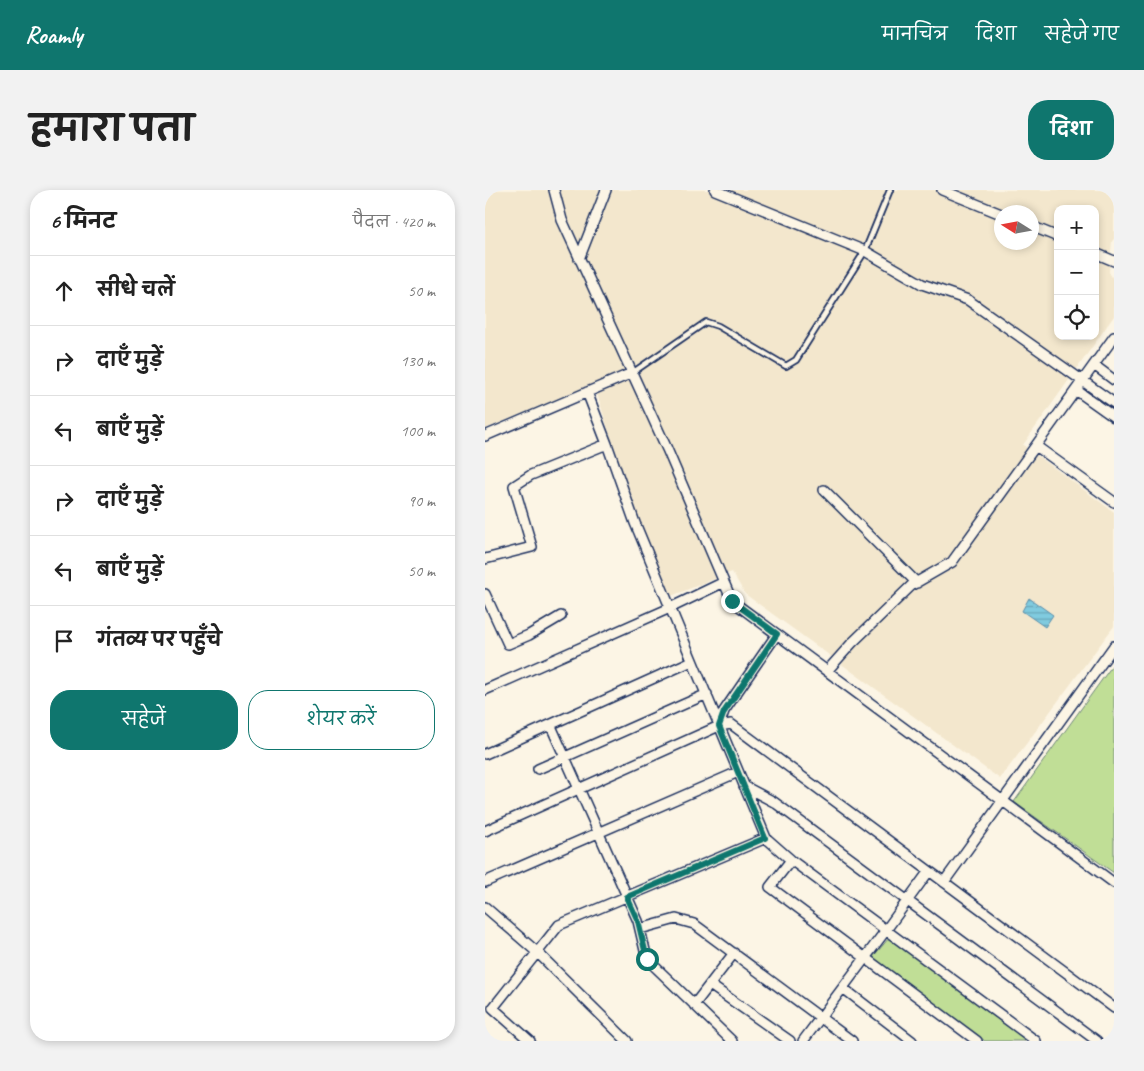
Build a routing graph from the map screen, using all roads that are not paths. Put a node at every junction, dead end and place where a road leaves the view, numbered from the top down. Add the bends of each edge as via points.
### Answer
1 (554, 190) edge
2 (605, 190) edge
3 (715, 190) edge
4 (890, 190) edge
5 (942, 190) edge
6 (994, 211) edge
7 (1039, 229) edge
8 (1054, 235) edge
9 (865, 251) junction
10 (1099, 255) edge
11 (579, 259) junction
12 (1114, 261) edge
13 (1114, 337) edge
14 (1094, 366) junction
15 (632, 373) junction
16 (1083, 380) junction
17 (1114, 380) edge
18 (1076, 390) junction
19 (587, 392) junction
20 (1114, 403) edge
21 (1114, 417) edge
22 (485, 436) edge
23 (607, 444) junction
24 (1036, 446) junction
25 (824, 490) dead end
26 (1114, 502) edge
27 (485, 558) edge
28 (724, 582) junction
29 (917, 582) junction
30 (485, 594) edge
31 (670, 608) junction
32 (561, 616) dead end
33 (777, 634) junction
34 (1114, 646) edge
35 (692, 661) junction
36 (827, 671) junction
37 (485, 690) edge
38 (707, 694) junction
39 (551, 726) junction
40 (719, 726) junction
41 (485, 754) edge
42 (565, 758) junction
43 (539, 769) dead end
44 (739, 772) junction
45 (744, 786) junction
46 (579, 788) junction
47 (1003, 800) junction
48 (485, 830) edge
49 (599, 833) junction
50 (765, 838) junction
51 (791, 860) junction
52 (929, 871) junction
53 (485, 882) edge
54 (944, 882) junction
55 (1114, 883) edge
56 (627, 897) junction
57 (907, 901) junction
58 (485, 907) edge
59 (640, 929) junction
60 (886, 930) junction
61 (538, 952) junction
62 (734, 954) junction
63 (865, 958) junction
64 (710, 985) junction
65 (843, 988) junction
66 (694, 1005) junction
67 (1114, 1008) edge
68 (821, 1018) junction
69 (530, 1041) edge
70 (627, 1041) edge
71 (732, 1041) edge
72 (790, 1041) edge
73 (803, 1041) edge
74 (852, 1041) edge
75 (911, 1041) edge
76 (977, 1041) edge
77 (1036, 1041) edge
78 (1097, 1041) edge

1 - 11 street via 562,220
2 - 11 street
3 - 9 street
4 - 9 lane
5 - 6 street
7 - 8 street
9 - 15 lane via 796,360 786,366 706,322
9 - 16 street via 922,284 968,300
10 - 12 street
11 - 15 street
13 - 14 street
14 - 16 street
14 - 17 street
15 - 19 street
15 - 28 street
16 - 18 street
16 - 20 street
18 - 21 street
18 - 24 street
19 - 22 street
19 - 23 street
23 - 27 street via 531,475 514,486 532,547
23 - 31 street
24 - 26 street
24 - 29 street via 952,562
25 - 29 street
28 - 31 street
28 - 33 street via 732,601
29 - 36 street
30 - 32 street via 508,644
31 - 35 street
31 - 37 street
33 - 36 street
33 - 40 street via 724,712
34 - 47 street
35 - 38 street
35 - 39 street
36 - 47 street
38 - 40 street
38 - 42 street
39 - 41 street
39 - 42 street
40 - 44 street
40 - 46 street
40 - 52 street via 731,724
42 - 43 street
42 - 46 street
44 - 45 street
44 - 49 street
45 - 50 street
45 - 57 street via 774,802
46 - 48 street
46 - 49 street
47 - 54 street
47 - 55 street
49 - 53 street
49 - 56 street
50 - 51 street
50 - 56 street
51 - 60 street
51 - 63 street via 770,887
52 - 54 street
52 - 57 street
54 - 67 street
56 - 59 street
56 - 61 street via 559,925
57 - 60 street
57 - 78 street
58 - 61 street
59 - 62 street via 676,919 694,924
59 - 66 street via 647,959
60 - 63 street
60 - 77 street
61 - 69 street via 493,1008
61 - 70 street
62 - 64 street
62 - 68 street
63 - 65 street
63 - 76 street
64 - 66 street
64 - 72 street
65 - 68 street
65 - 75 street
66 - 71 street
68 - 73 street
68 - 74 street

